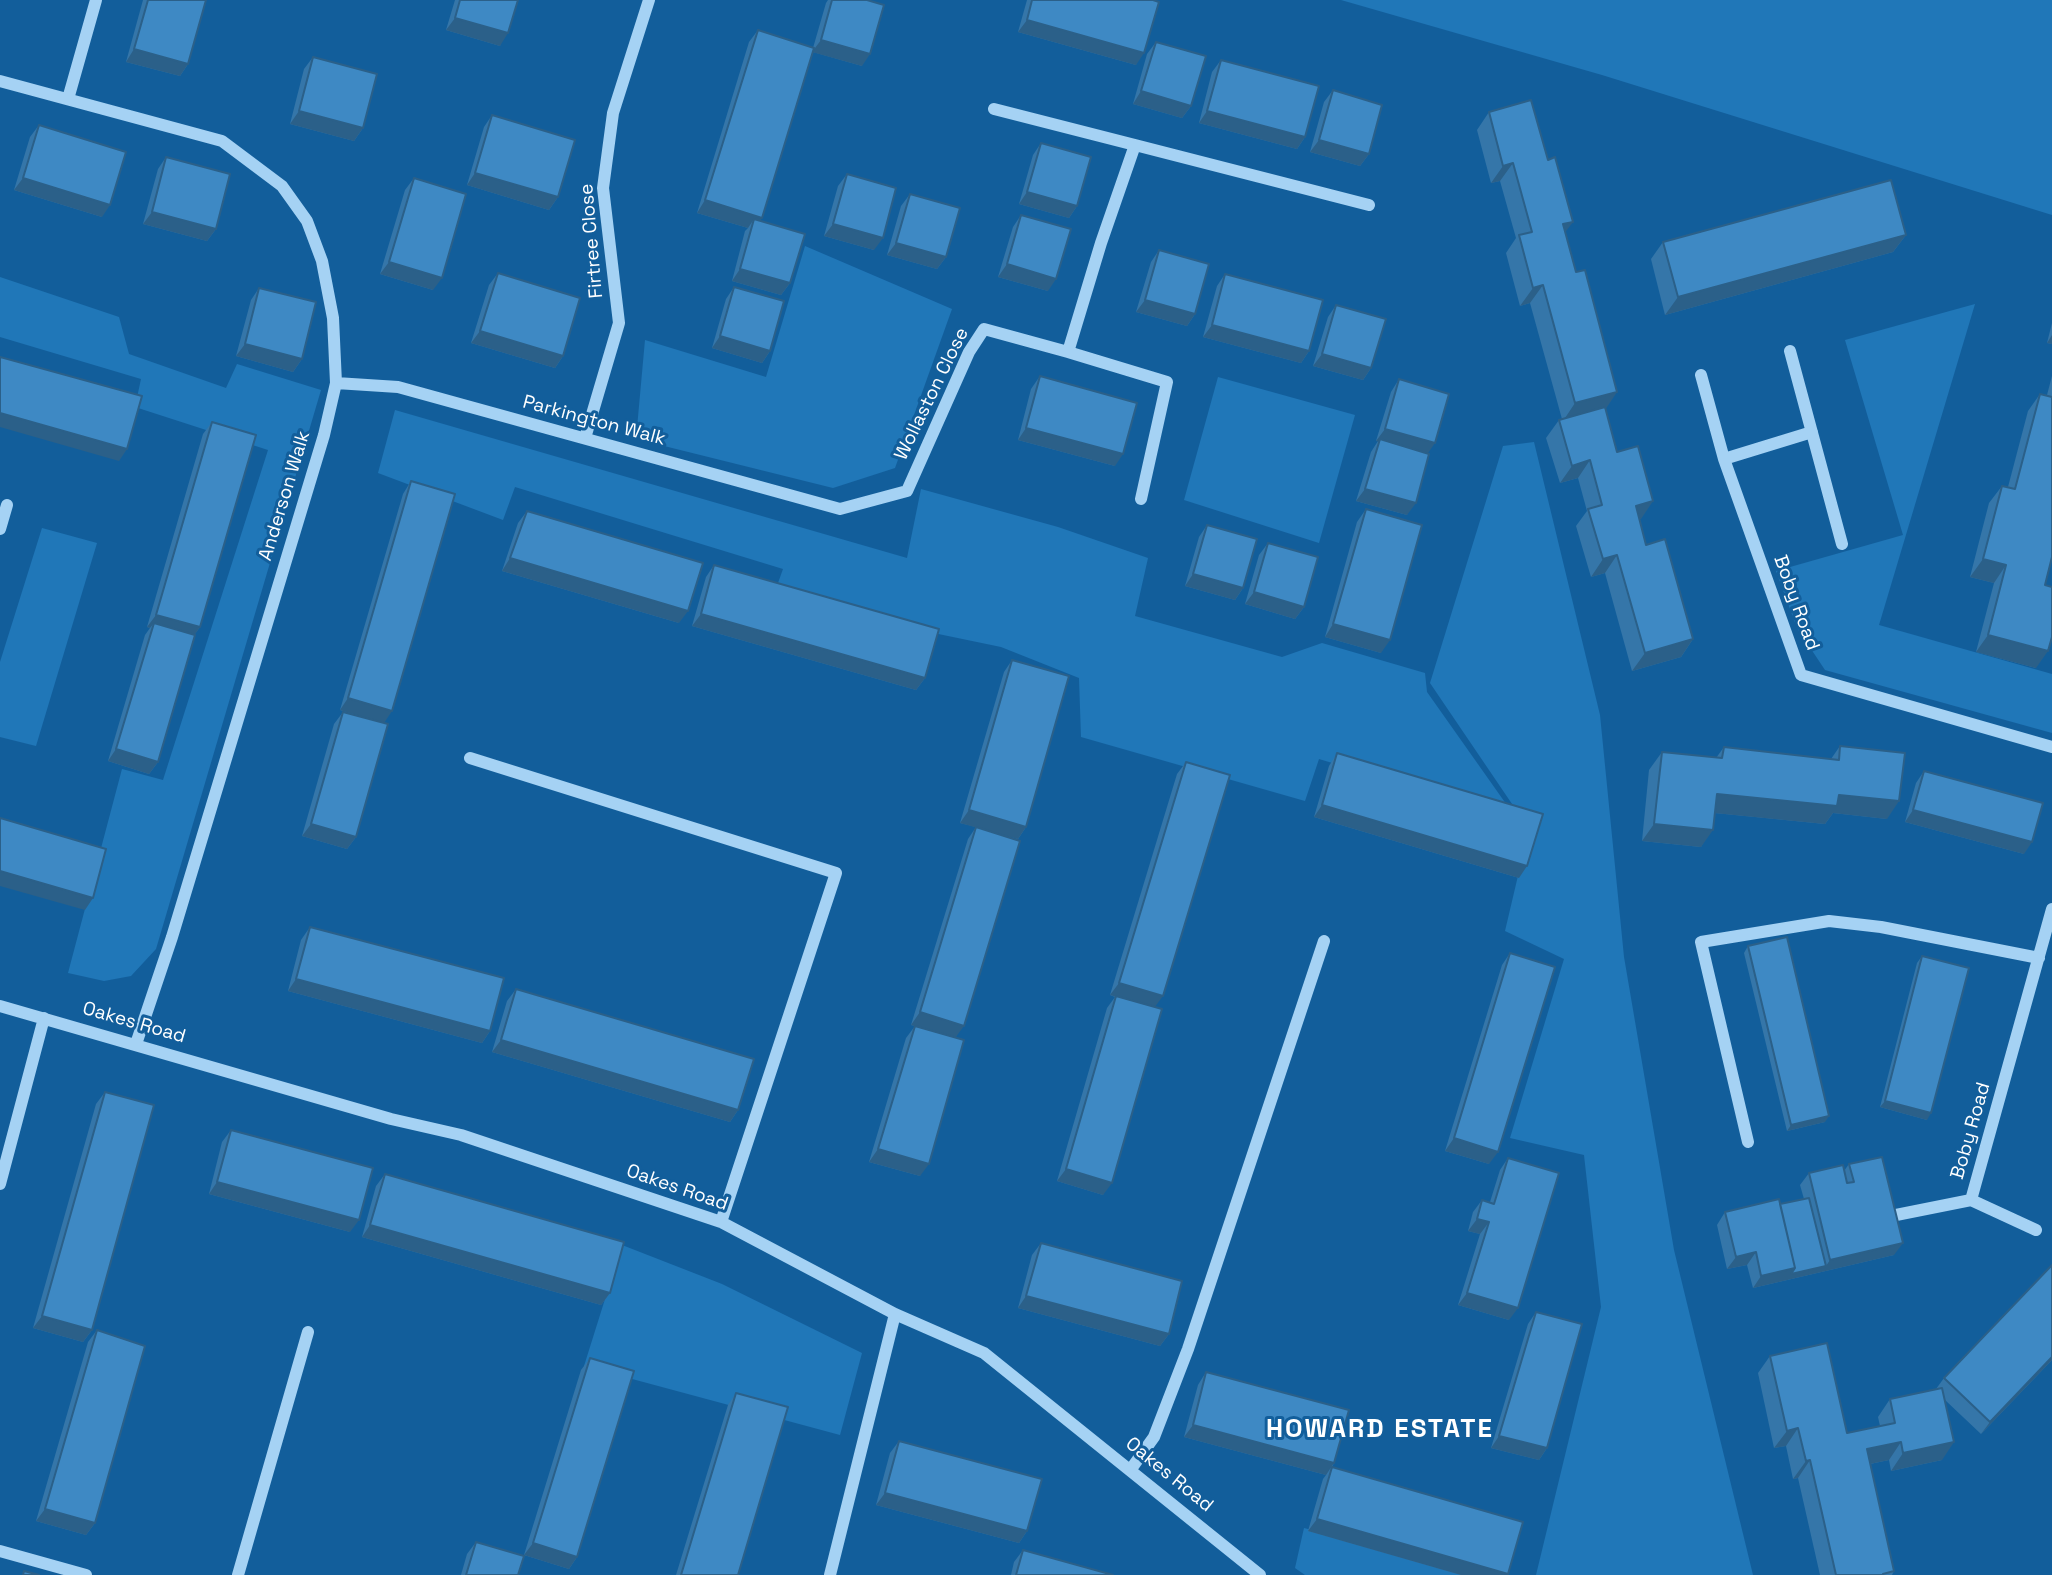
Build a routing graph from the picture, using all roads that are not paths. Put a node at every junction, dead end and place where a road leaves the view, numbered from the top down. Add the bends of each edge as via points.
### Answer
1 (96, 0) edge
2 (649, 0) edge
3 (0, 81) edge
4 (68, 99) junction
5 (994, 109) dead end
6 (1135, 145) junction
7 (1369, 205) dead end
8 (1790, 351) dead end
9 (1068, 352) junction
10 (1701, 375) dead end
11 (336, 383) junction
12 (1812, 432) junction
13 (585, 438) junction
14 (1724, 459) junction
15 (1141, 499) dead end
16 (7, 505) dead end
17 (840, 509) joint
18 (0, 529) edge
19 (1842, 544) dead end
20 (2052, 747) edge
21 (470, 758) dead end
22 (2052, 909) edge
23 (1324, 942) dead end
24 (2039, 958) junction
25 (0, 1006) edge
26 (44, 1018) junction
27 (136, 1044) junction
28 (1748, 1142) dead end
29 (0, 1184) edge
30 (1972, 1200) junction
31 (1896, 1216) edge
32 (721, 1222) junction
33 (2035, 1230) dead end
34 (895, 1314) junction
35 (308, 1332) dead end
36 (1131, 1469) junction
37 (0, 1551) edge
38 (86, 1575) edge
39 (238, 1575) edge
40 (830, 1575) edge
41 (1260, 1575) edge

1 - 4 street
2 - 13 street, Firtree Close via 613,113 603,188 619,323
3 - 4 street, Anderson Walk
4 - 11 street, Anderson Walk via 222,141 282,186 307,221 322,261 333,318
5 - 6 street
6 - 7 street
6 - 9 street
8 - 12 street
9 - 15 street, Wollaston Close via 1167,382
9 - 17 street, Wollaston Close via 984,329 969,352 907,491
10 - 14 street, Boby Road
11 - 13 street, Parkington Walk via 398,387
11 - 27 street, Anderson Walk via 324,435
12 - 14 street
12 - 19 street
13 - 17 street, Parkington Walk
14 - 20 street, Boby Road via 1801,675
16 - 18 street
21 - 32 street via 836,873
22 - 24 street, Boby Road
23 - 36 street via 1188,1349 1154,1437
24 - 28 street via 1829,921 1701,942
24 - 30 street, Boby Road
25 - 26 street, Oakes Road
26 - 27 street, Oakes Road
26 - 29 street
27 - 32 street, Oakes Road via 461,1135
30 - 31 street
30 - 33 street
32 - 34 street, Oakes Road
34 - 36 street, Oakes Road via 984,1353
34 - 40 street
35 - 39 street
36 - 41 street, Oakes Road
37 - 38 street

